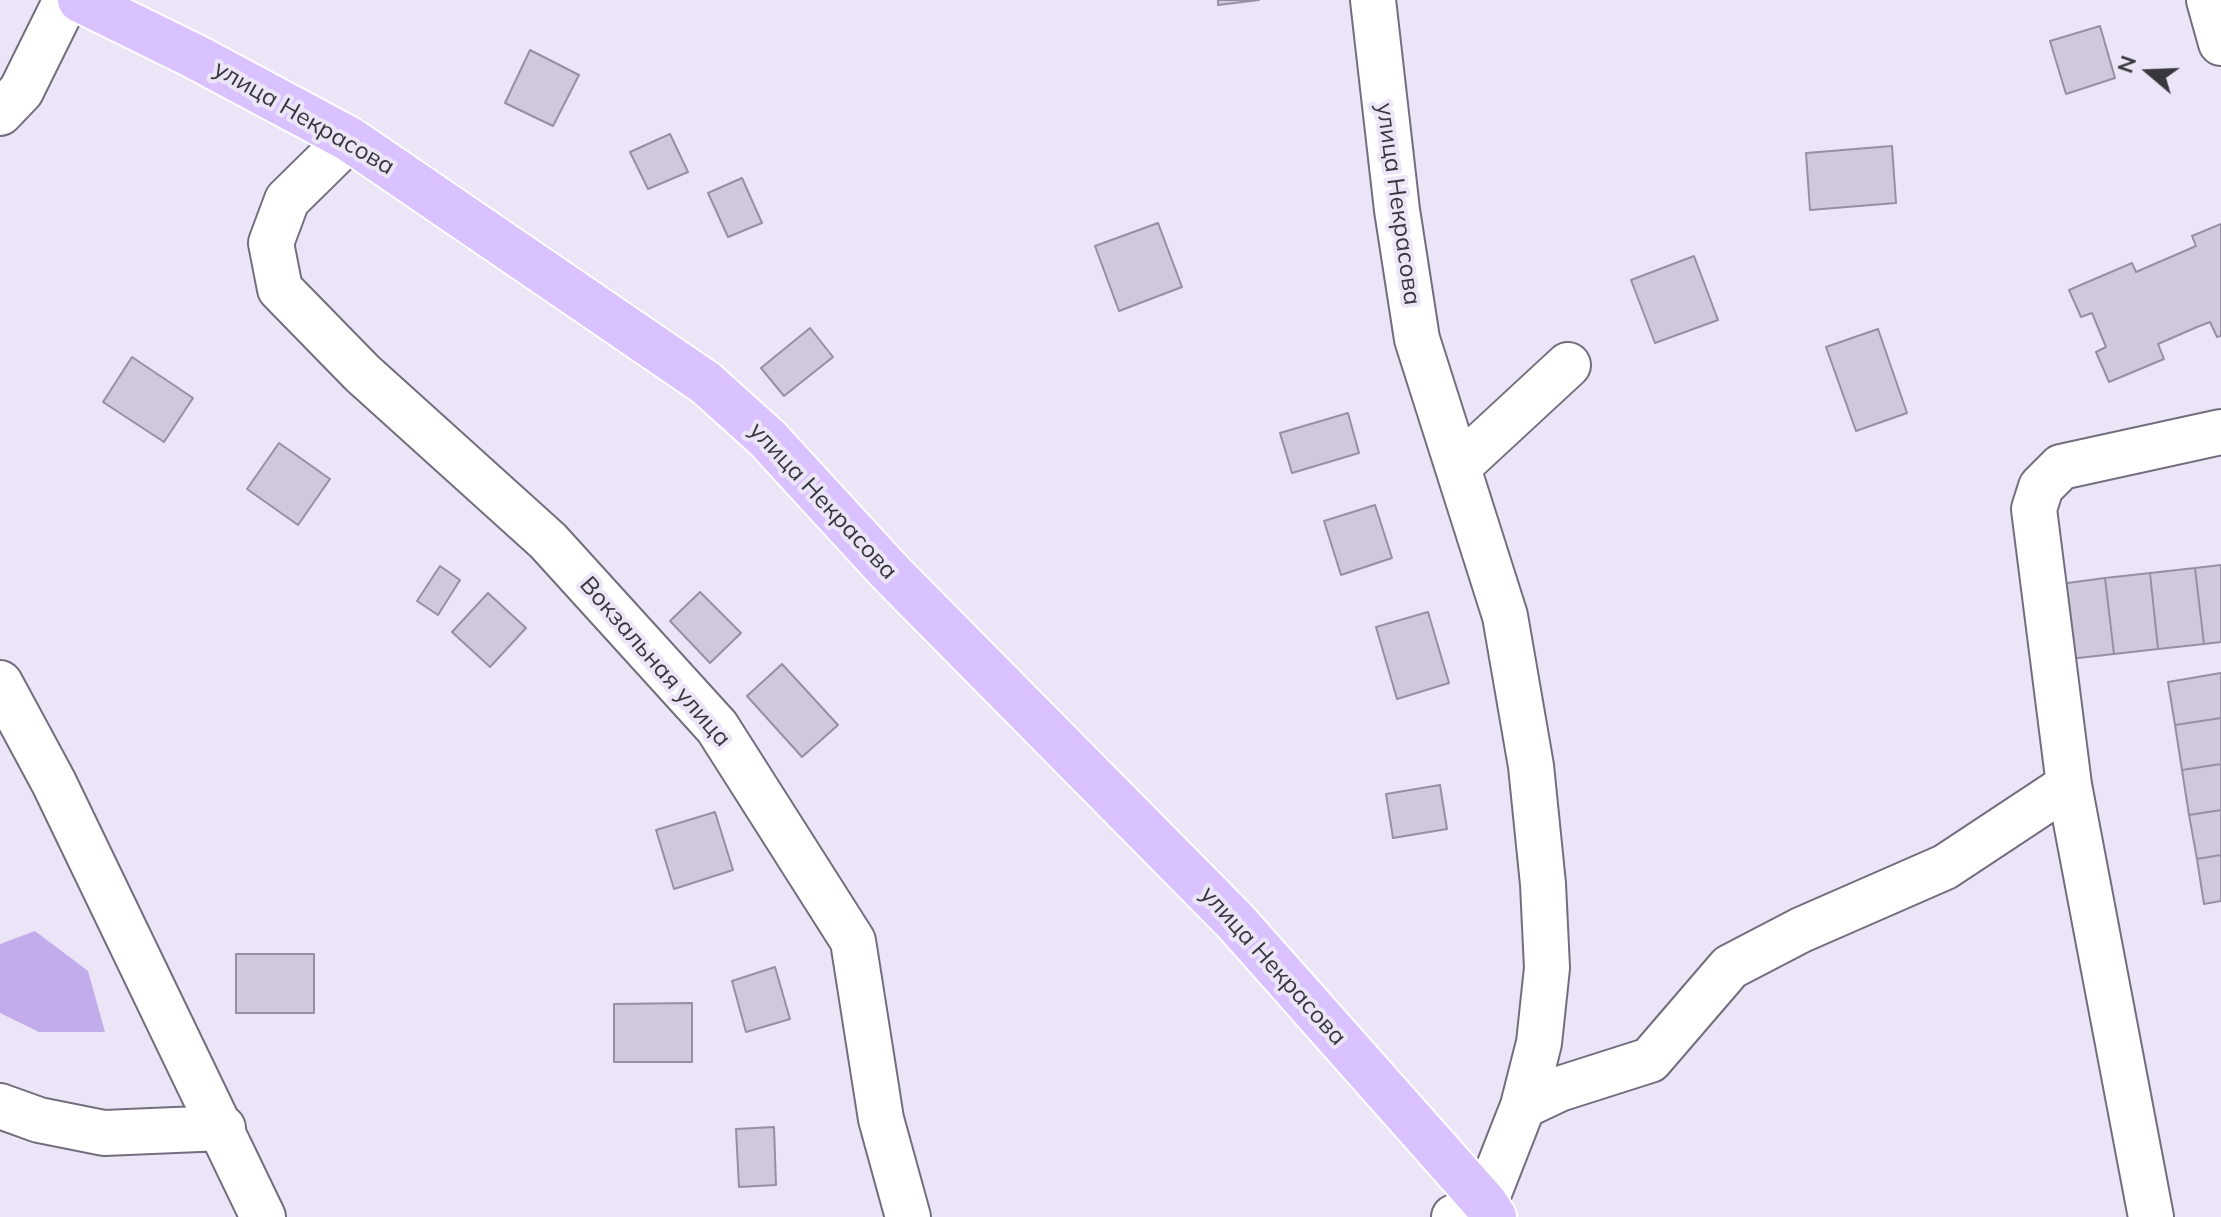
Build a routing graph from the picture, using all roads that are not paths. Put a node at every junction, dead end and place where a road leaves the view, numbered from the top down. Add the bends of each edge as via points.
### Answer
1 (66, 0) edge
2 (80, 0) edge
3 (1373, 0) edge
4 (2209, 0) edge
5 (2221, 43) edge
6 (0, 113) edge
7 (349, 139) junction
8 (1568, 365) dead end
9 (2221, 432) edge
10 (1460, 465) junction
11 (0, 683) edge
12 (2069, 785) junction
13 (0, 1106) edge
14 (1523, 1106) junction
15 (223, 1128) junction
16 (1478, 1212) edge
17 (263, 1217) edge
18 (908, 1217) edge
19 (2151, 1217) edge

1 - 6 street via 21,91
2 - 7 main road, улица Некрасова
3 - 10 street, улица Некрасова via 1417,339
4 - 5 street
7 - 16 main road, улица Некрасова via 706,383 767,438 891,573 1235,921
7 - 18 street, Вокзальная улица via 287,200 271,243 280,289 362,373 548,541 717,727 853,941 881,1119
8 - 10 street
9 - 12 street via 2061,467 2041,487 2034,509
10 - 14 street, улица Некрасова via 1505,616 1531,766 1547,968 1539,1043
11 - 15 street
12 - 14 street via 1945,867 1730,967 1650,1060
12 - 19 street
13 - 15 street via 104,1133
14 - 16 street, улица Некрасова
15 - 17 street

